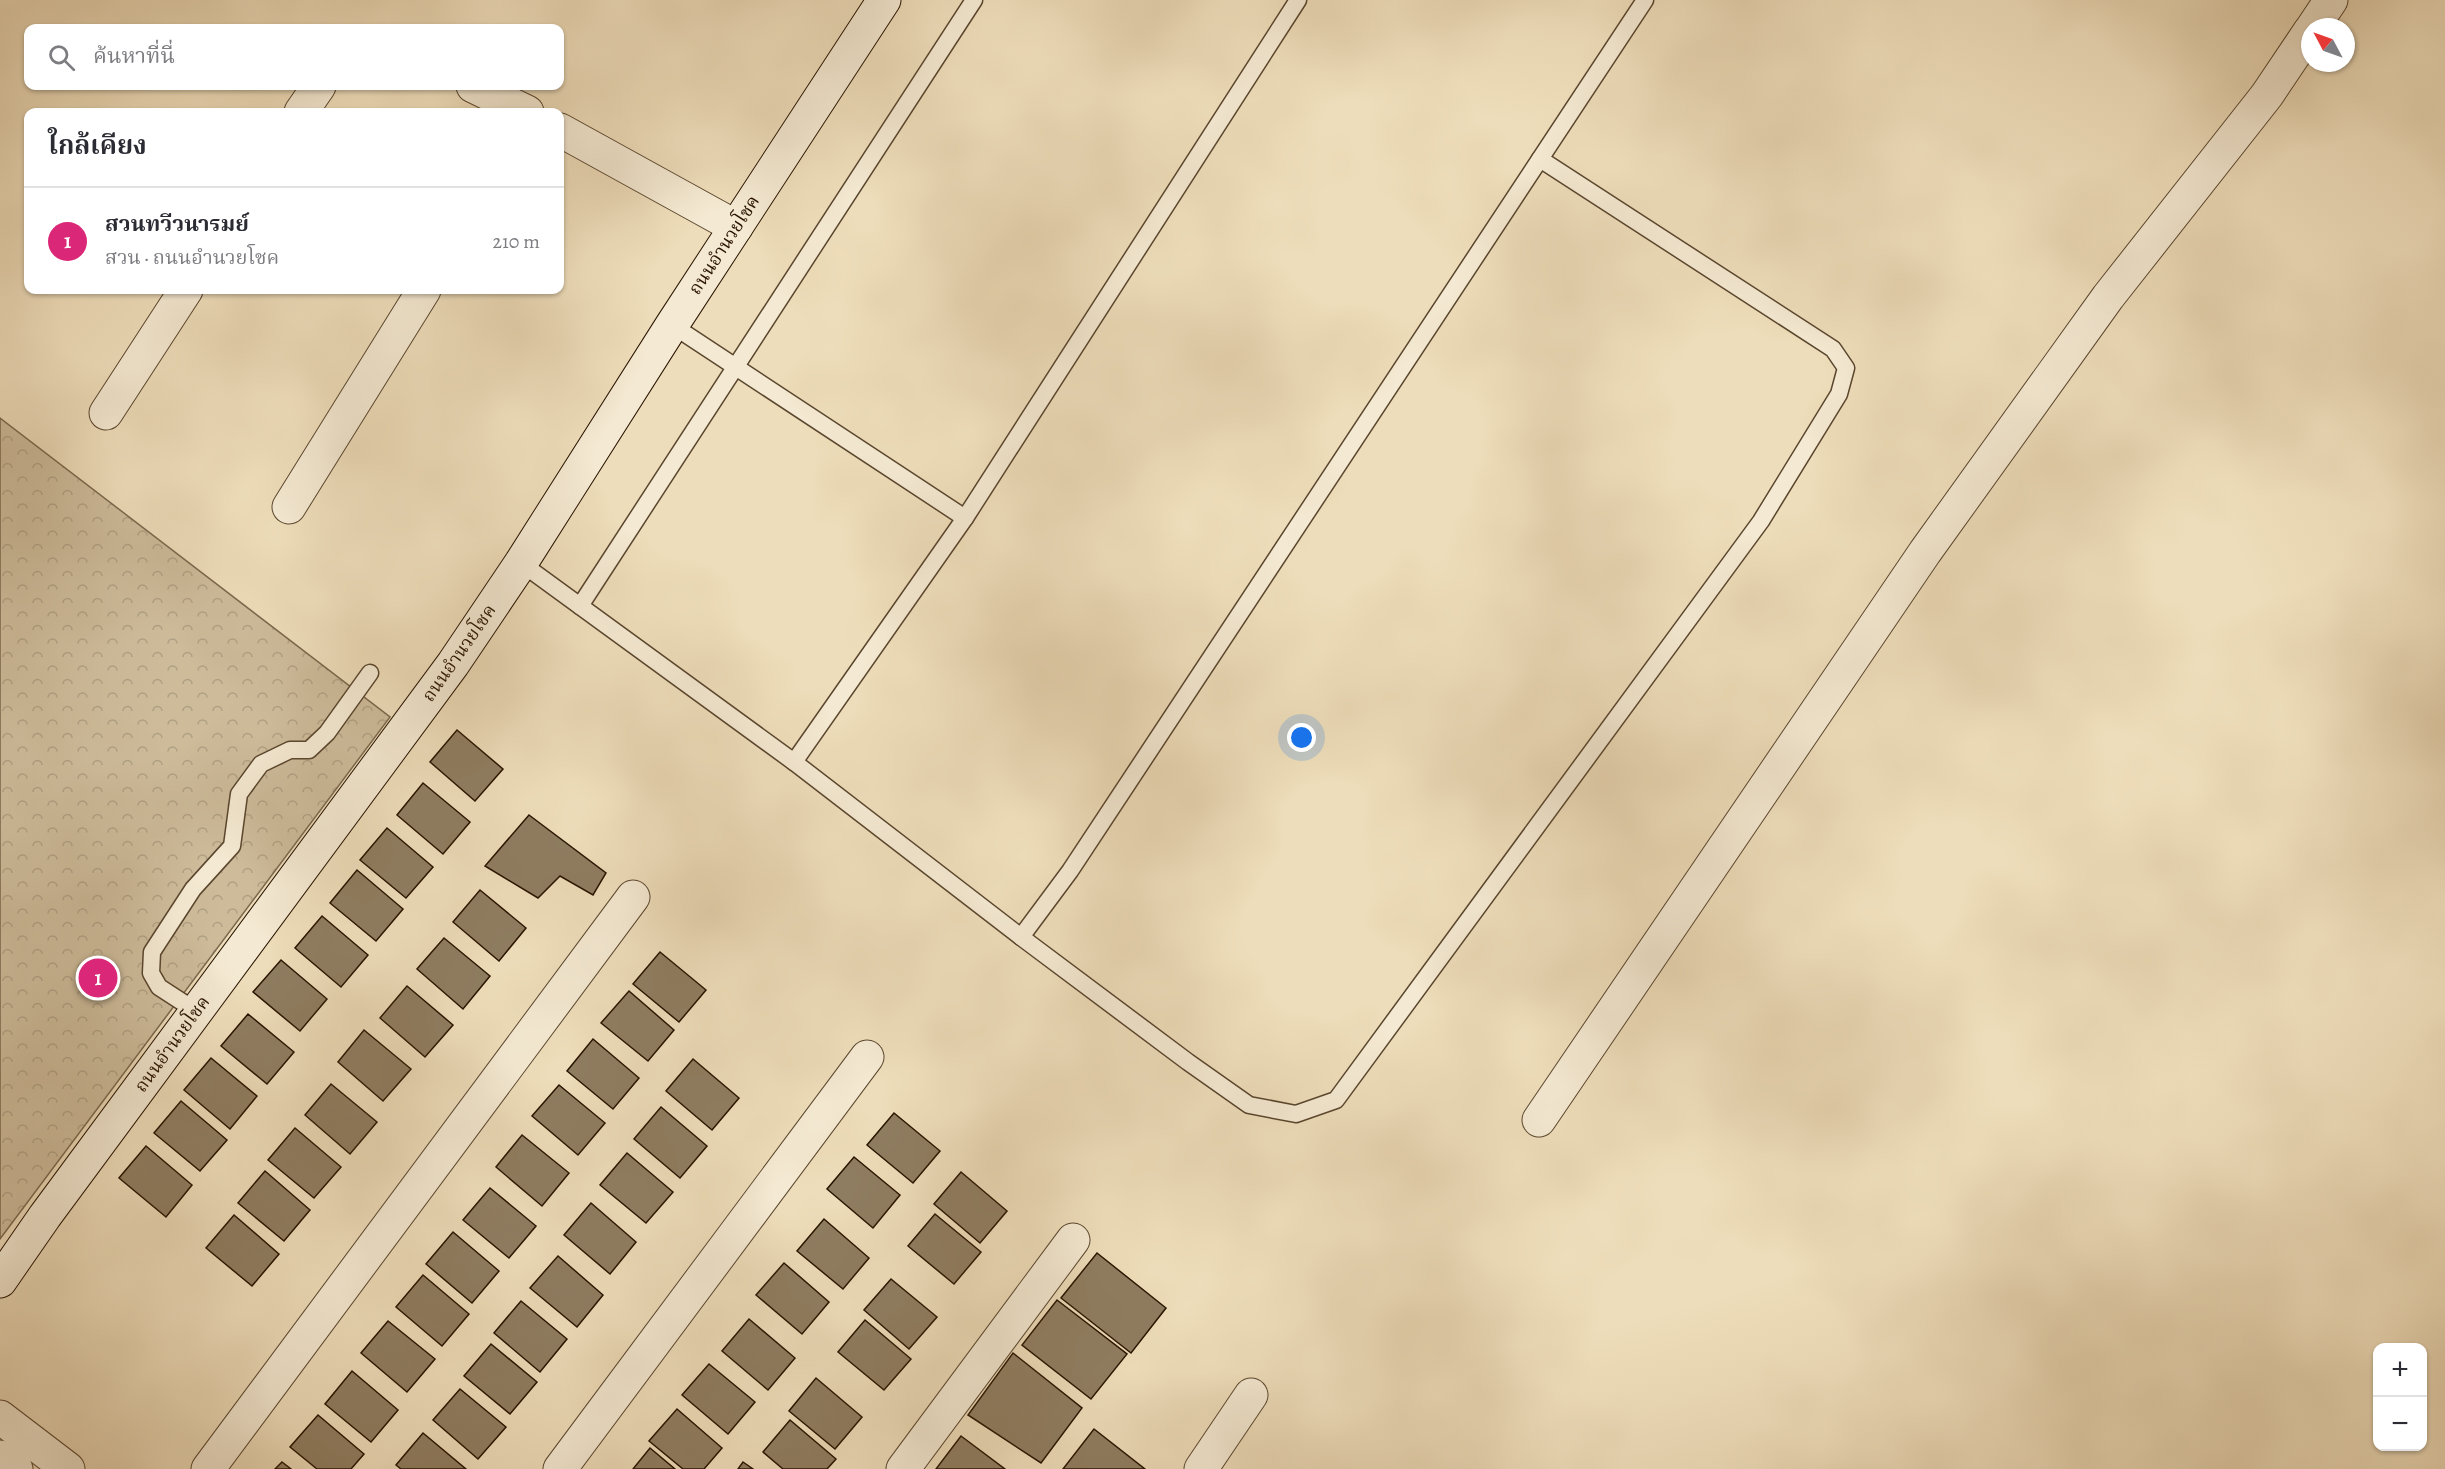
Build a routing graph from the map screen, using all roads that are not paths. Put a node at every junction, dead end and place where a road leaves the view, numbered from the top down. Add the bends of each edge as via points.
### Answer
1 (884, 0) edge
2 (974, 0) edge
3 (1298, 0) edge
4 (1645, 0) edge
5 (2331, 0) edge
6 (2319, 18) edge
7 (2301, 44) edge
8 (316, 90) edge
9 (481, 90) edge
10 (304, 108) edge
11 (519, 108) edge
12 (564, 132) edge
13 (1540, 159) junction
14 (736, 227) junction
15 (183, 294) edge
16 (422, 294) edge
17 (672, 325) junction
18 (735, 368) junction
19 (106, 412) dead end
20 (289, 507) dead end
21 (965, 518) junction
22 (521, 563) junction
23 (580, 606) junction
24 (370, 673) dead end
25 (794, 762) junction
26 (633, 897) dead end
27 (1021, 937) junction
28 (196, 1011) junction
29 (867, 1057) dead end
30 (1539, 1120) dead end
31 (1073, 1240) dead end
32 (0, 1281) edge
33 (1251, 1395) dead end
34 (0, 1417) edge
35 (0, 1457) edge
36 (16, 1469) edge
37 (68, 1469) edge
38 (208, 1469) edge
39 (560, 1469) edge
40 (903, 1469) edge
41 (1201, 1469) edge

1 - 14 street, ถนนอำนวยโชค
2 - 18 lane
3 - 21 lane
4 - 13 lane
5 - 6 street
7 - 30 street via 2267,95 2108,297 1932,544
8 - 10 street
9 - 11 street
12 - 14 street
13 - 27 lane via 1070,871
13 - 27 lane via 1833,349 1846,368 1839,394 1761,521 1336,1100 1296,1114 1249,1105
14 - 17 street, ถนนอำนวยโชค
15 - 19 street
16 - 20 street
17 - 18 lane
17 - 22 street, ถนนอำนวยโชค
18 - 21 lane
18 - 23 lane
21 - 25 lane
22 - 23 lane
22 - 28 street, ถนนอำนวยโชค via 453,664
23 - 25 lane
24 - 28 lane via 327,733 309,750 290,750 261,764 239,794 232,846 193,889 152,952 151,973 159,987
25 - 27 lane
26 - 38 street
28 - 32 street, ถนนอำนวยโชค
29 - 39 street
31 - 40 street
33 - 41 street
34 - 37 street
35 - 36 street

